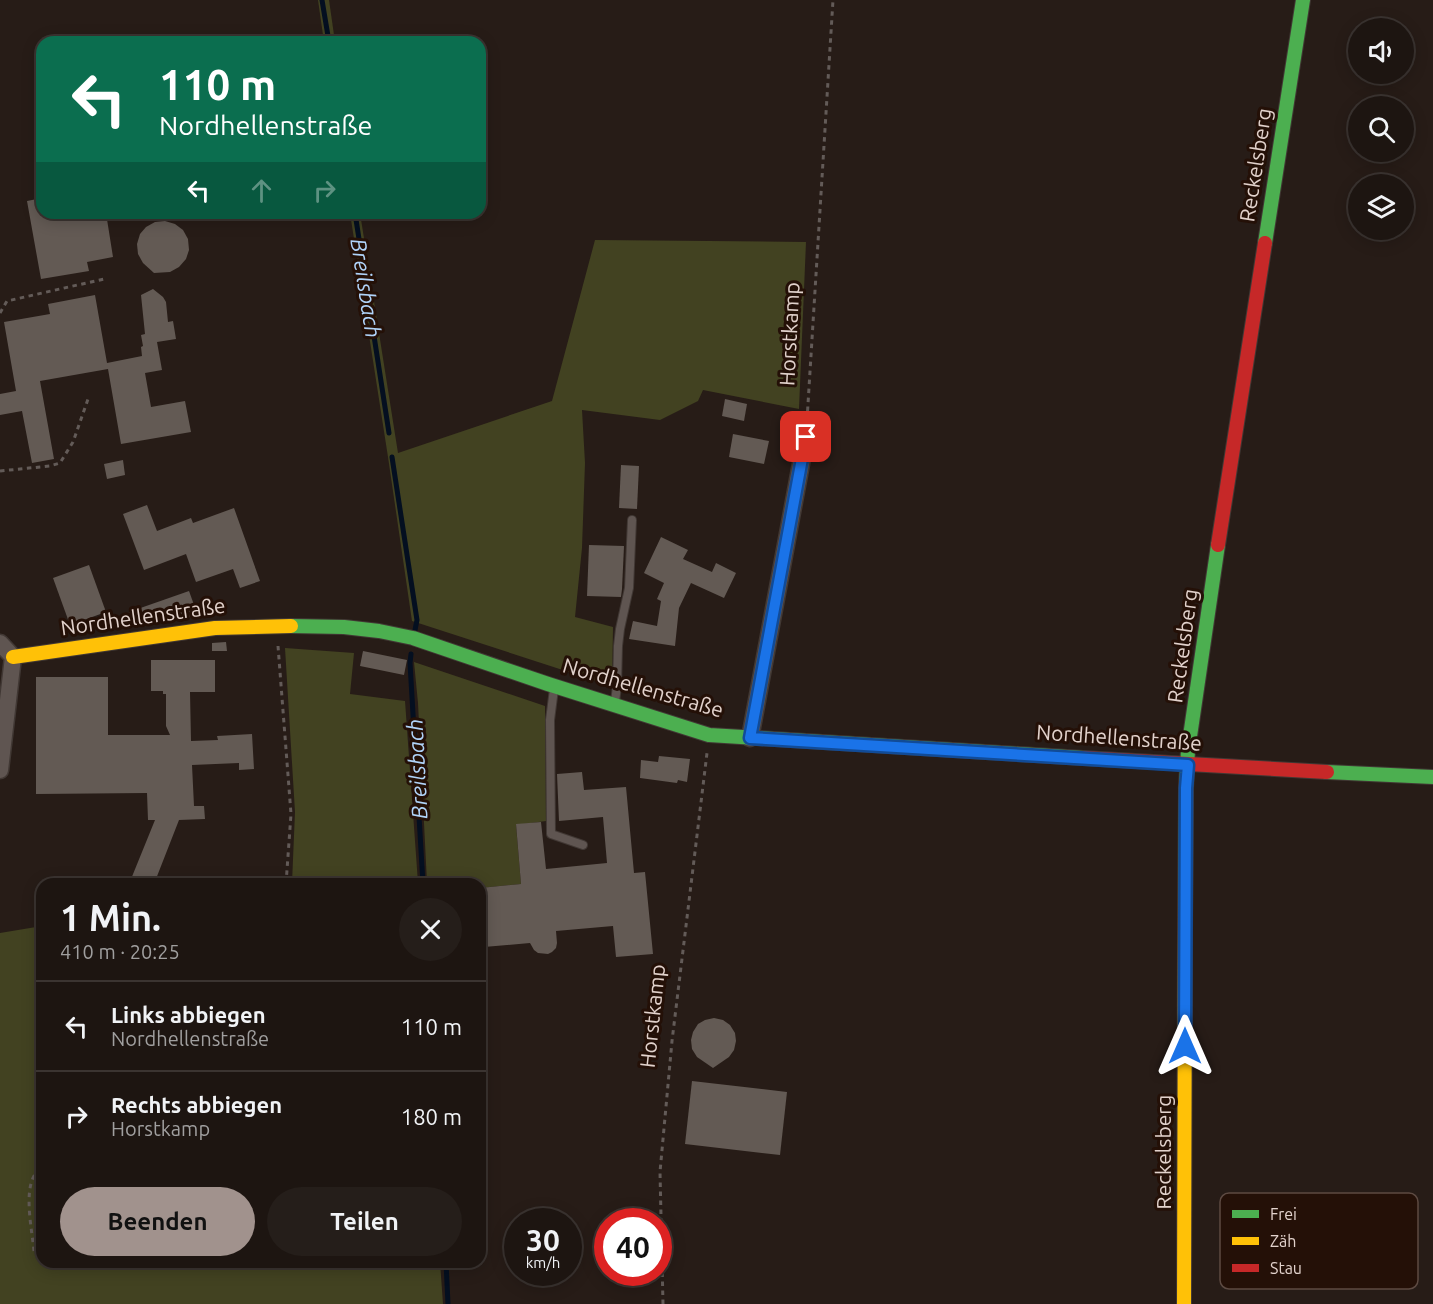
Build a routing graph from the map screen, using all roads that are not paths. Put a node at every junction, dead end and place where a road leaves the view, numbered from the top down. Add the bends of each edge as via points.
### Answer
1 (1303, 0) edge
2 (806, 437) road end
3 (632, 520) dead end
4 (0, 643) edge
5 (13, 657) junction
6 (554, 686) junction
7 (615, 705) junction
8 (750, 738) junction
9 (1188, 765) junction
10 (0, 770) edge
11 (1433, 777) edge
12 (583, 845) dead end
13 (1184, 1304) edge

1 - 9 street, Reckelsberg
2 - 8 street
3 - 7 lane
4 - 5 street
5 - 6 street, Nordhellenstraße via 215,627 344,627 413,638
5 - 10 street
6 - 7 street, Nordhellenstraße
6 - 12 lane via 550,720 551,834
7 - 8 street, Nordhellenstraße via 709,735
8 - 9 street, Nordhellenstraße
9 - 11 street, Nordhellenstraße
9 - 13 street, Reckelsberg

